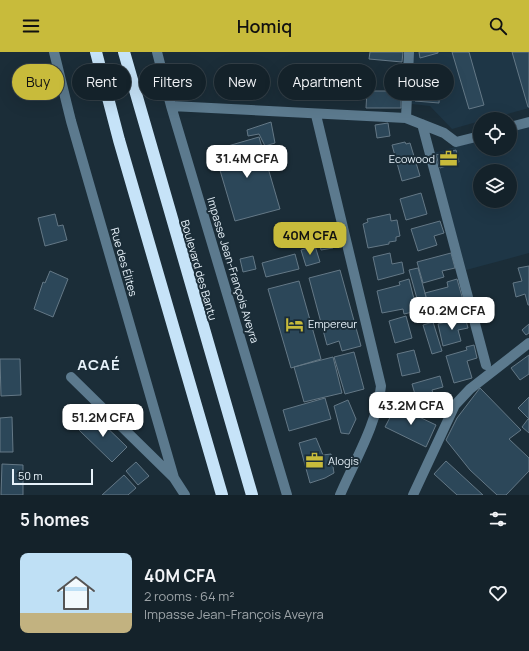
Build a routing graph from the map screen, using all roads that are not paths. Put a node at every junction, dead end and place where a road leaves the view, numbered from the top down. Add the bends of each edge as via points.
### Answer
1 (54, 52) edge
2 (96, 52) edge
3 (124, 52) edge
4 (157, 52) edge
5 (410, 52) edge
6 (171, 106) junction
7 (316, 115) junction
8 (406, 118) junction
9 (529, 122) edge
10 (422, 124) junction
11 (517, 125) edge
12 (473, 138) edge
13 (529, 343) edge
14 (486, 365) dead end
15 (71, 377) dead end
16 (174, 478) junction
17 (186, 495) edge
18 (222, 495) edge
19 (252, 495) edge
20 (287, 495) edge
21 (340, 495) edge
22 (413, 495) edge

1 - 16 street, Rue des Élites via 71,122
2 - 18 highway
3 - 19 highway, Boulevard des Bantu
4 - 6 street, Impasse Jean-François Aveyra
5 - 8 street
6 - 7 street
6 - 20 street, Impasse Jean-François Aveyra
7 - 8 street
7 - 21 street via 381,386 380,401
8 - 10 street
9 - 11 street
10 - 12 street via 444,133 456,142
10 - 14 street
13 - 22 street via 470,389 455,405
15 - 16 street
16 - 17 street

